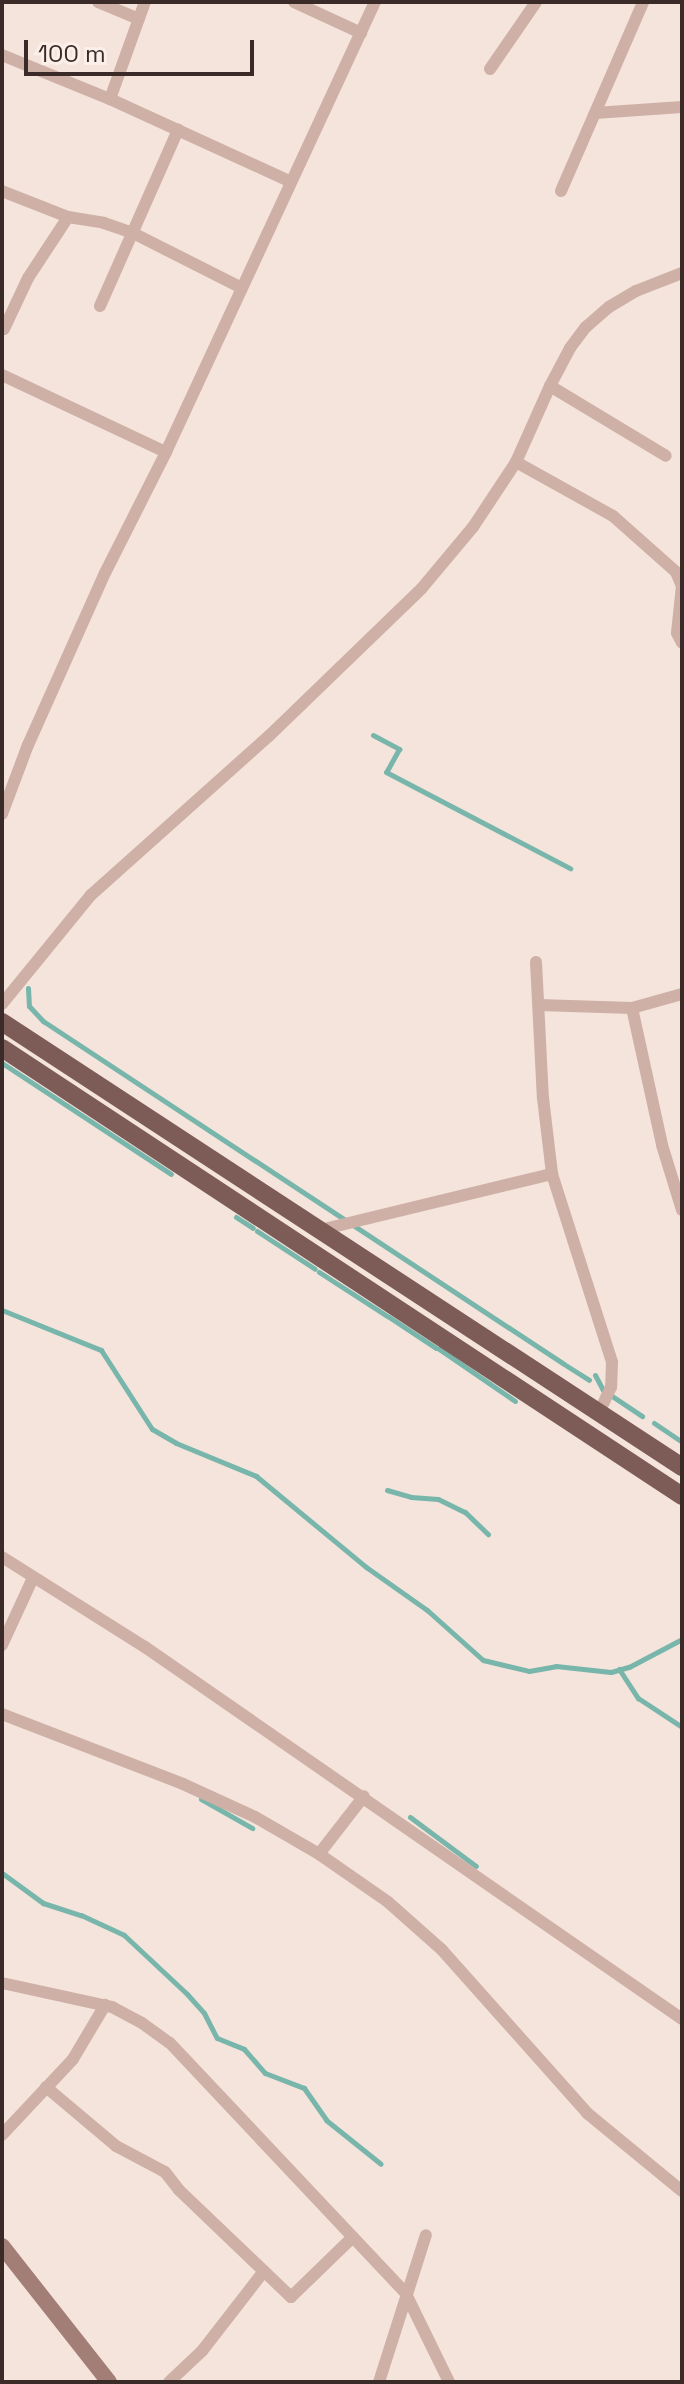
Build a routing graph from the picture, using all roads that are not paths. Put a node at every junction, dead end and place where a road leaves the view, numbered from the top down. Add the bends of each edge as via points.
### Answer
1 (98, 2) edge
2 (145, 2) edge
3 (294, 2) edge
4 (375, 2) edge
5 (536, 2) edge
6 (643, 2) edge
7 (139, 19) junction
8 (361, 33) junction
9 (2, 55) edge
10 (490, 69) dead end
11 (110, 99) junction
12 (682, 107) edge
13 (595, 113) junction
14 (178, 130) junction
15 (289, 181) junction
16 (2, 191) edge
17 (561, 191) dead end
18 (68, 217) junction
19 (133, 233) junction
20 (682, 273) edge
21 (240, 287) junction
22 (100, 306) dead end
23 (4, 329) dead end
24 (2, 375) edge
25 (550, 386) junction
26 (166, 452) junction
27 (666, 456) dead end
28 (516, 462) junction
29 (682, 643) edge
30 (2, 814) edge
31 (536, 962) dead end
32 (682, 994) edge
33 (2, 1004) edge
34 (539, 1005) junction
35 (632, 1008) junction
36 (2, 1022) edge
37 (2, 1048) edge
38 (552, 1174) junction
39 (682, 1210) edge
40 (320, 1230) junction
41 (599, 1413) junction
42 (682, 1467) edge
43 (682, 1496) edge
44 (2, 1557) edge
45 (33, 1578) junction
46 (2, 1645) edge
47 (2, 1714) edge
48 (364, 1796) junction
49 (319, 1854) junction
50 (2, 1983) edge
51 (105, 2005) junction
52 (682, 2019) edge
53 (46, 2087) junction
54 (2, 2135) edge
55 (682, 2191) edge
56 (426, 2235) dead end
57 (353, 2237) junction
58 (2, 2246) edge
59 (264, 2271) junction
60 (405, 2292) junction
61 (109, 2382) edge
62 (169, 2382) edge
63 (379, 2382) edge
64 (449, 2382) edge

1 - 7 street
2 - 7 street
3 - 8 street
4 - 8 street
5 - 10 street
6 - 13 street
7 - 11 street
8 - 15 street
9 - 11 street
11 - 14 street
12 - 13 street
13 - 17 street
14 - 15 street
14 - 19 street
15 - 21 street
16 - 18 street
18 - 19 street
18 - 23 street via 28,278
19 - 21 street
19 - 22 street
20 - 25 street via 609,307 570,348
21 - 26 street
24 - 26 street
25 - 27 street
25 - 28 street
26 - 30 street via 105,573
28 - 29 street via 624,523 676,572 682,586 677,633
28 - 33 street via 473,527 422,588 270,735 91,895
31 - 34 street
32 - 35 street
34 - 35 street
34 - 38 street
35 - 39 street
36 - 40 main road
37 - 43 main road
38 - 40 street
38 - 41 street via 612,1362 611,1387
40 - 41 main road
41 - 42 main road
44 - 45 street
45 - 46 street
45 - 48 street
47 - 49 street via 183,1784
48 - 49 street
48 - 52 street
49 - 55 street via 388,1902 442,1950 587,2113
50 - 51 street
51 - 53 street via 73,2059
51 - 57 street via 170,2043
53 - 54 street
53 - 59 street via 116,2146 165,2172
56 - 60 street
57 - 59 street via 291,2297
57 - 60 street
58 - 61 main road
59 - 62 street via 202,2351
60 - 63 street
60 - 64 street

